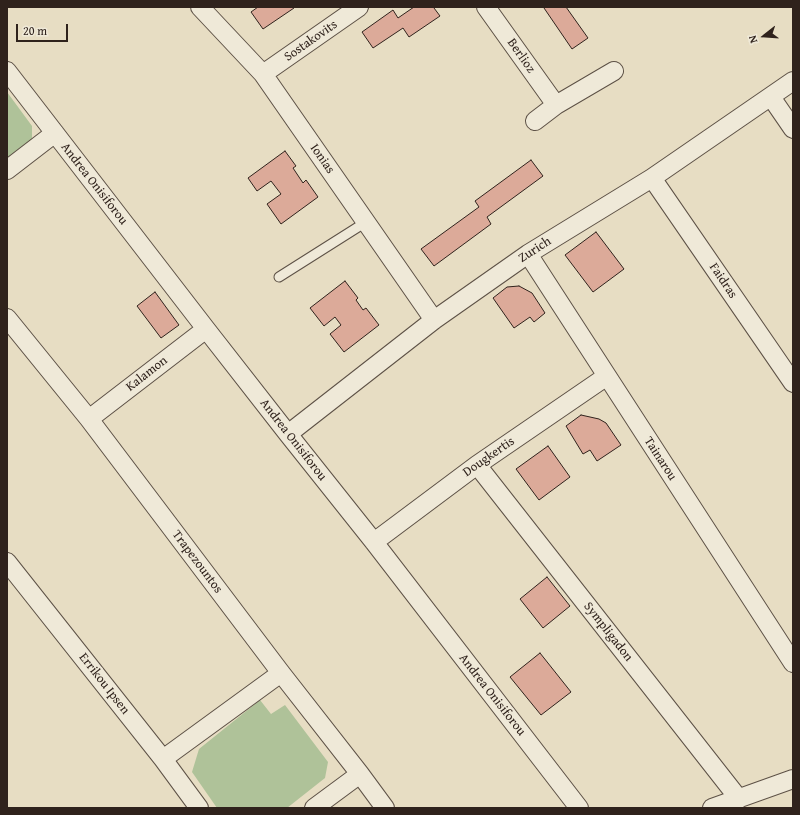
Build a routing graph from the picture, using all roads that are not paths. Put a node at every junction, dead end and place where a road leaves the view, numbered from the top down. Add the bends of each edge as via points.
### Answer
1 (200, 7) edge
2 (359, 7) edge
3 (486, 7) edge
4 (7, 71) edge
5 (614, 71) dead end
6 (263, 74) junction
7 (793, 81) edge
8 (771, 97) junction
9 (556, 105) junction
10 (535, 121) dead end
11 (793, 129) edge
12 (55, 133) junction
13 (7, 170) edge
14 (652, 178) junction
15 (366, 222) junction
16 (528, 254) junction
17 (279, 277) dead end
18 (7, 318) edge
19 (434, 320) junction
20 (206, 329) junction
21 (607, 376) junction
22 (793, 384) edge
23 (89, 419) junction
24 (288, 434) junction
25 (477, 465) junction
26 (374, 542) junction
27 (7, 562) edge
28 (793, 663) edge
29 (281, 673) junction
30 (163, 759) junction
31 (360, 774) junction
32 (793, 778) edge
33 (739, 799) junction
34 (200, 808) edge
35 (314, 808) edge
36 (385, 808) edge
37 (579, 808) edge
38 (712, 808) edge

1 - 6 street, Ionias
2 - 6 street, Sostakovits
3 - 9 street, Berlioz
4 - 12 street, Andrea Onisiforou
5 - 9 street
6 - 15 street, Ionias
7 - 8 street, Zurich
8 - 11 street
8 - 14 street, Zurich
9 - 10 street
12 - 13 street
12 - 20 street, Andrea Onisiforou
14 - 16 street, Zurich
14 - 22 street, Faidras
15 - 17 lane
15 - 19 street, Ionias
16 - 19 street, Zurich
16 - 21 street, Tainarou
18 - 23 street, Trapezountos
19 - 24 street, Zurich
20 - 23 street, Kalamon
20 - 24 street, Andrea Onisiforou
21 - 25 street, Dougkertis
21 - 28 street, Tainarou
23 - 29 street, Trapezountos
24 - 26 street, Andrea Onisiforou
25 - 26 street, Dougkertis
25 - 33 street, Sympligadon
26 - 37 street, Andrea Onisiforou
27 - 30 street, Errikou Ipsen
29 - 30 street
29 - 31 street, Trapezountos
30 - 34 street, Errikou Ipsen
31 - 35 street
31 - 36 street, Trapezountos
32 - 33 street
33 - 38 street

